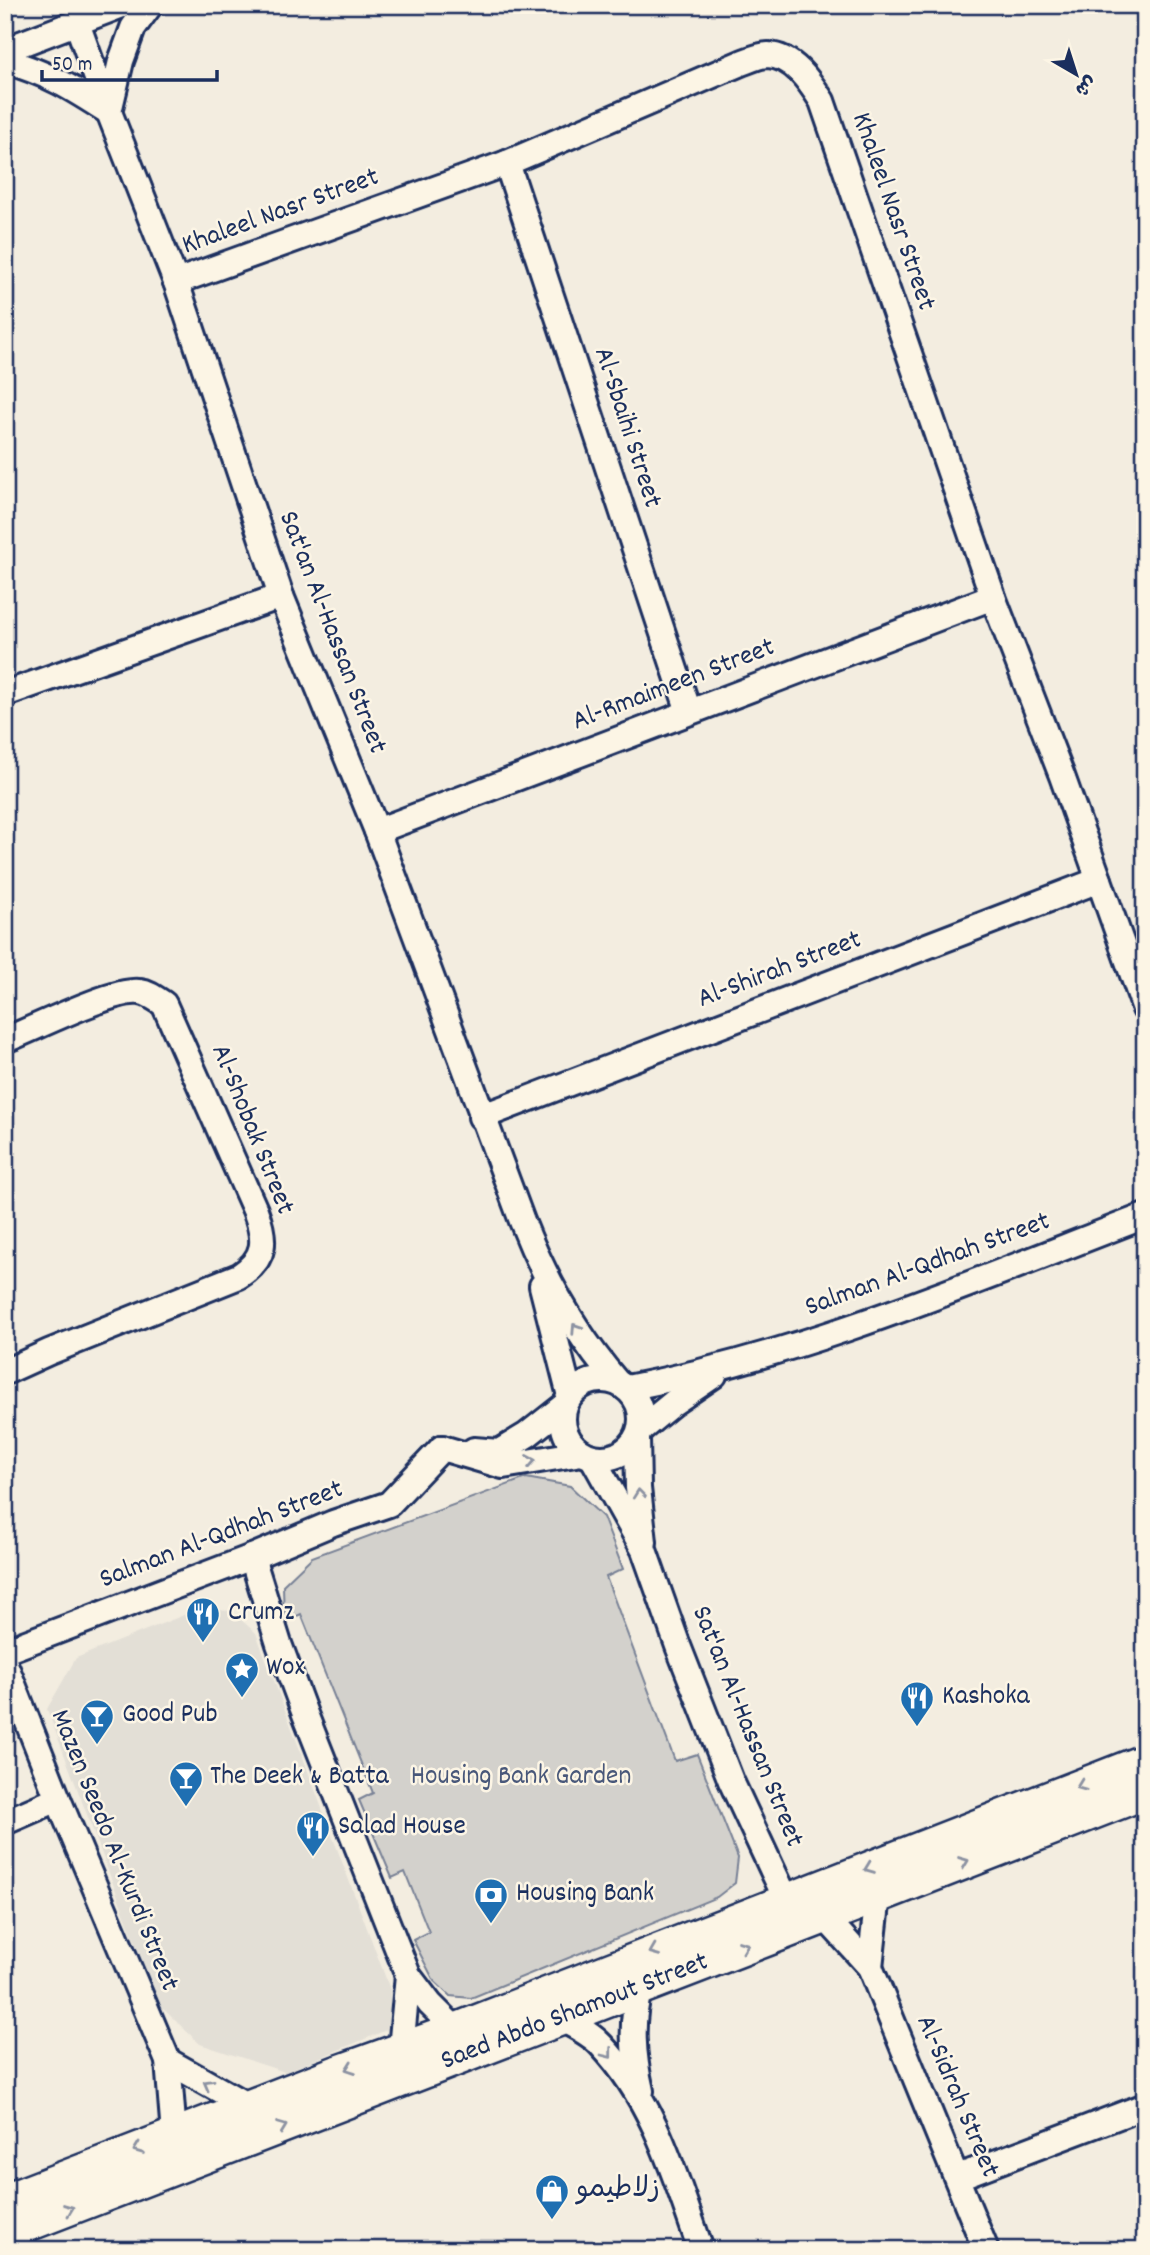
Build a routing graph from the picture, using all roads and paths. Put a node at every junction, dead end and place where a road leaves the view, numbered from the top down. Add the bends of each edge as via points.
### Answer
1 (122, 5) edge
2 (150, 5) edge
3 (77, 23) junction
4 (5, 50) edge
5 (5, 61) edge
6 (109, 112) junction
7 (507, 163) junction
8 (177, 282) junction
9 (281, 596) junction
10 (993, 597) junction
11 (5, 694) edge
12 (689, 712) junction
13 (377, 831) junction
14 (1099, 880) junction
15 (1145, 1009) edge
16 (5, 1040) edge
17 (481, 1117) junction
18 (1145, 1216) edge
19 (538, 1261) junction
20 (730, 1365) junction
21 (5, 1372) edge
22 (622, 1385) junction
23 (568, 1401) junction
24 (639, 1434) junction
25 (442, 1448) junction
26 (587, 1455) junction
27 (645, 1550) junction
28 (252, 1557) junction
29 (5, 1651) edge
30 (5, 1664) edge
31 (1145, 1761) edge
32 (1145, 1792) edge
33 (58, 1800) junction
34 (5, 1822) edge
35 (878, 1895) junction
36 (802, 1914) junction
37 (870, 1967) junction
38 (408, 1975) junction
39 (640, 1987) junction
40 (560, 2018) junction
41 (456, 2030) junction
42 (401, 2049) junction
43 (168, 2061) junction
44 (643, 2102) junction
45 (248, 2106) junction
46 (1145, 2106) edge
47 (174, 2135) junction
48 (958, 2176) junction
49 (5, 2201) edge
50 (5, 2233) edge
51 (701, 2250) edge
52 (986, 2250) edge

1 - 3 street
2 - 6 street via 133,28
3 - 4 street
3 - 6 street, Sat'an Al-Hassan Street
5 - 6 street via 37,70
6 - 8 street, Sat'an Al-Hassan Street
7 - 8 street, Khaleel Nasr Street
7 - 10 street, Khaleel Nasr Street via 766,55 784,58 799,70 822,101
7 - 12 street, Al-Sbaihi Street
8 - 9 street, Sat'an Al-Hassan Street
9 - 11 street
9 - 13 street, Sat'an Al-Hassan Street
10 - 12 street, Al-Rmaimeen Street
10 - 14 street, Khaleel Nasr Street
12 - 13 street, Al-Rmaimeen Street
13 - 17 street, Sat'an Al-Hassan Street
14 - 15 street, Khaleel Nasr Street
14 - 17 street, Al-Shirah Street
16 - 21 street, Al-Shobak Street via 100,1000 137,991 164,1004 263,1234 258,1259 239,1276
17 - 19 street, Sat'an Al-Hassan Street
18 - 20 street, Salman Al-Qdhah Street via 874,1319
22 -> 19 street, Sat'an Al-Hassan Street via 571,1321
19 - 23 street, Sat'an Al-Hassan Street
20 - 22 street, Salman Al-Qdhah Street
20 - 24 street, Salman Al-Qdhah Street via 673,1403
22 - 23 street via 591,1381
22 - 24 street via 640,1407
23 - 25 street via 499,1452
23 - 26 street via 565,1432
24 - 26 street via 629,1449 618,1455 605,1459
27 -> 24 street, Sat'an Al-Hassan Street via 638,1488
25 -> 26 street via 503,1466
25 - 28 street, Salman Al-Qdhah Street via 389,1504
26 - 27 street, Sat'an Al-Hassan Street
27 - 36 street, Sat'an Al-Hassan Street via 731,1781
28 - 29 street, Salman Al-Qdhah Street
28 - 38 street via 305,1714
30 - 33 street, Mazen Seedo Al-Kurdi Street
31 -> 36 main road, Saed Abdo Shamout Street
35 -> 32 main road, Saed Abdo Shamout Street
33 - 34 street
33 - 43 street, Mazen Seedo Al-Kurdi Street
35 - 36 main road, Saed Abdo Shamout Street
35 - 37 street, Al-Sidrah Street
36 - 37 street, Al-Sidrah Street
39 -> 36 main road, Saed Abdo Shamout Street
36 -> 41 main road, Saed Abdo Shamout Street
37 - 48 street, Al-Sidrah Street
38 - 41 street
38 - 42 street
39 - 40 main road, Saed Abdo Shamout Street
39 - 44 street via 633,2047
40 -> 44 street via 600,2043
50 -> 40 main road, Saed Abdo Shamout Street
41 - 42 main road, Saed Abdo Shamout Street
42 -> 45 main road, Saed Abdo Shamout Street
45 -> 43 street
43 - 47 street, Mazen Seedo Al-Kurdi Street
44 - 51 street via 660,2132
45 - 47 main road, Saed Abdo Shamout Street
46 - 48 street
47 -> 49 main road, Saed Abdo Shamout Street
48 - 52 street, Al-Sidrah Street

